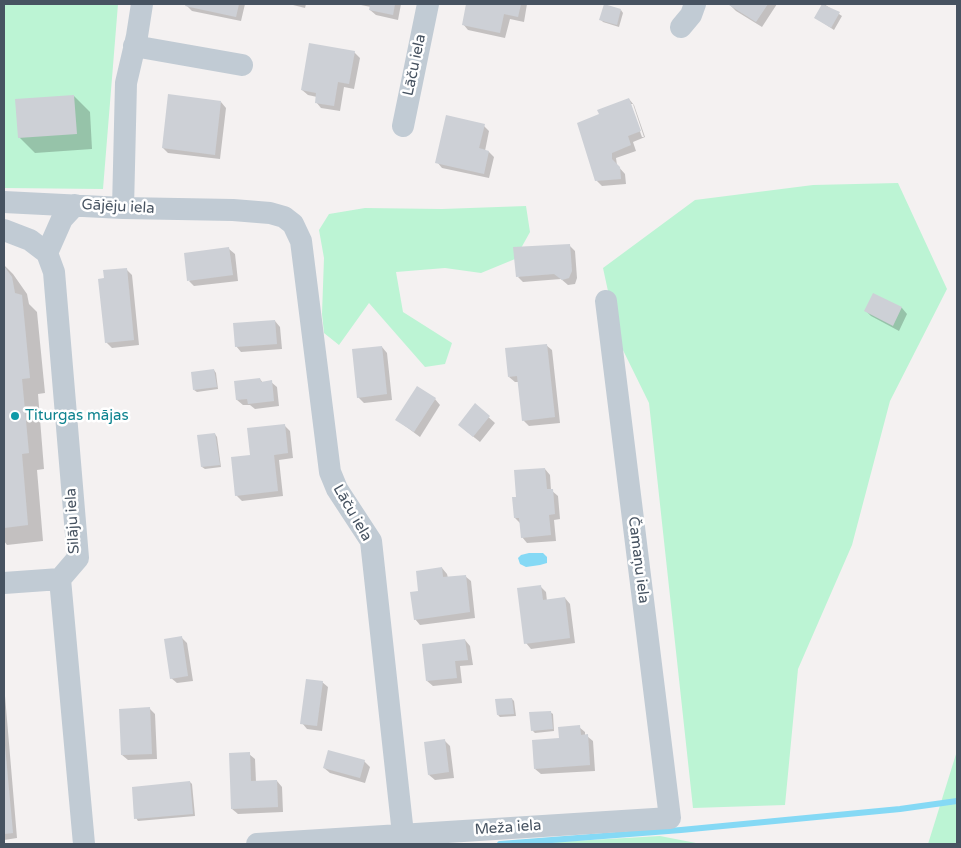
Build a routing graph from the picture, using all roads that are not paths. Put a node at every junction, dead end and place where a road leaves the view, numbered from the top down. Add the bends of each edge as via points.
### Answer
1 (142, 4) edge
2 (428, 4) edge
3 (695, 4) edge
4 (681, 27) dead end
5 (134, 46) junction
6 (242, 65) dead end
7 (403, 126) dead end
8 (4, 202) edge
9 (75, 205) junction
10 (123, 208) junction
11 (294, 224) joint
12 (4, 230) edge
13 (47, 253) junction
14 (606, 302) dead end
15 (60, 579) junction
16 (4, 583) edge
17 (670, 818) joint
18 (403, 834) junction
19 (84, 844) edge
20 (257, 844) edge

1 - 5 street
2 - 7 street, Lāču iela
3 - 4 street
5 - 6 street
5 - 10 street via 126,83
8 - 9 street, Gājēju iela
9 - 10 street, Gājēju iela
9 - 13 street via 54,232
10 - 11 street, Gājēju iela via 270,213
11 - 18 street, Lāču iela via 301,241 330,472 337,489 371,541
12 - 13 street via 30,240
13 - 15 street, Silāju iela via 54,272 78,558
14 - 17 street, Čamaņu iela
15 - 16 street
15 - 19 street
17 - 18 street, Meža iela
18 - 20 street, Meža iela

